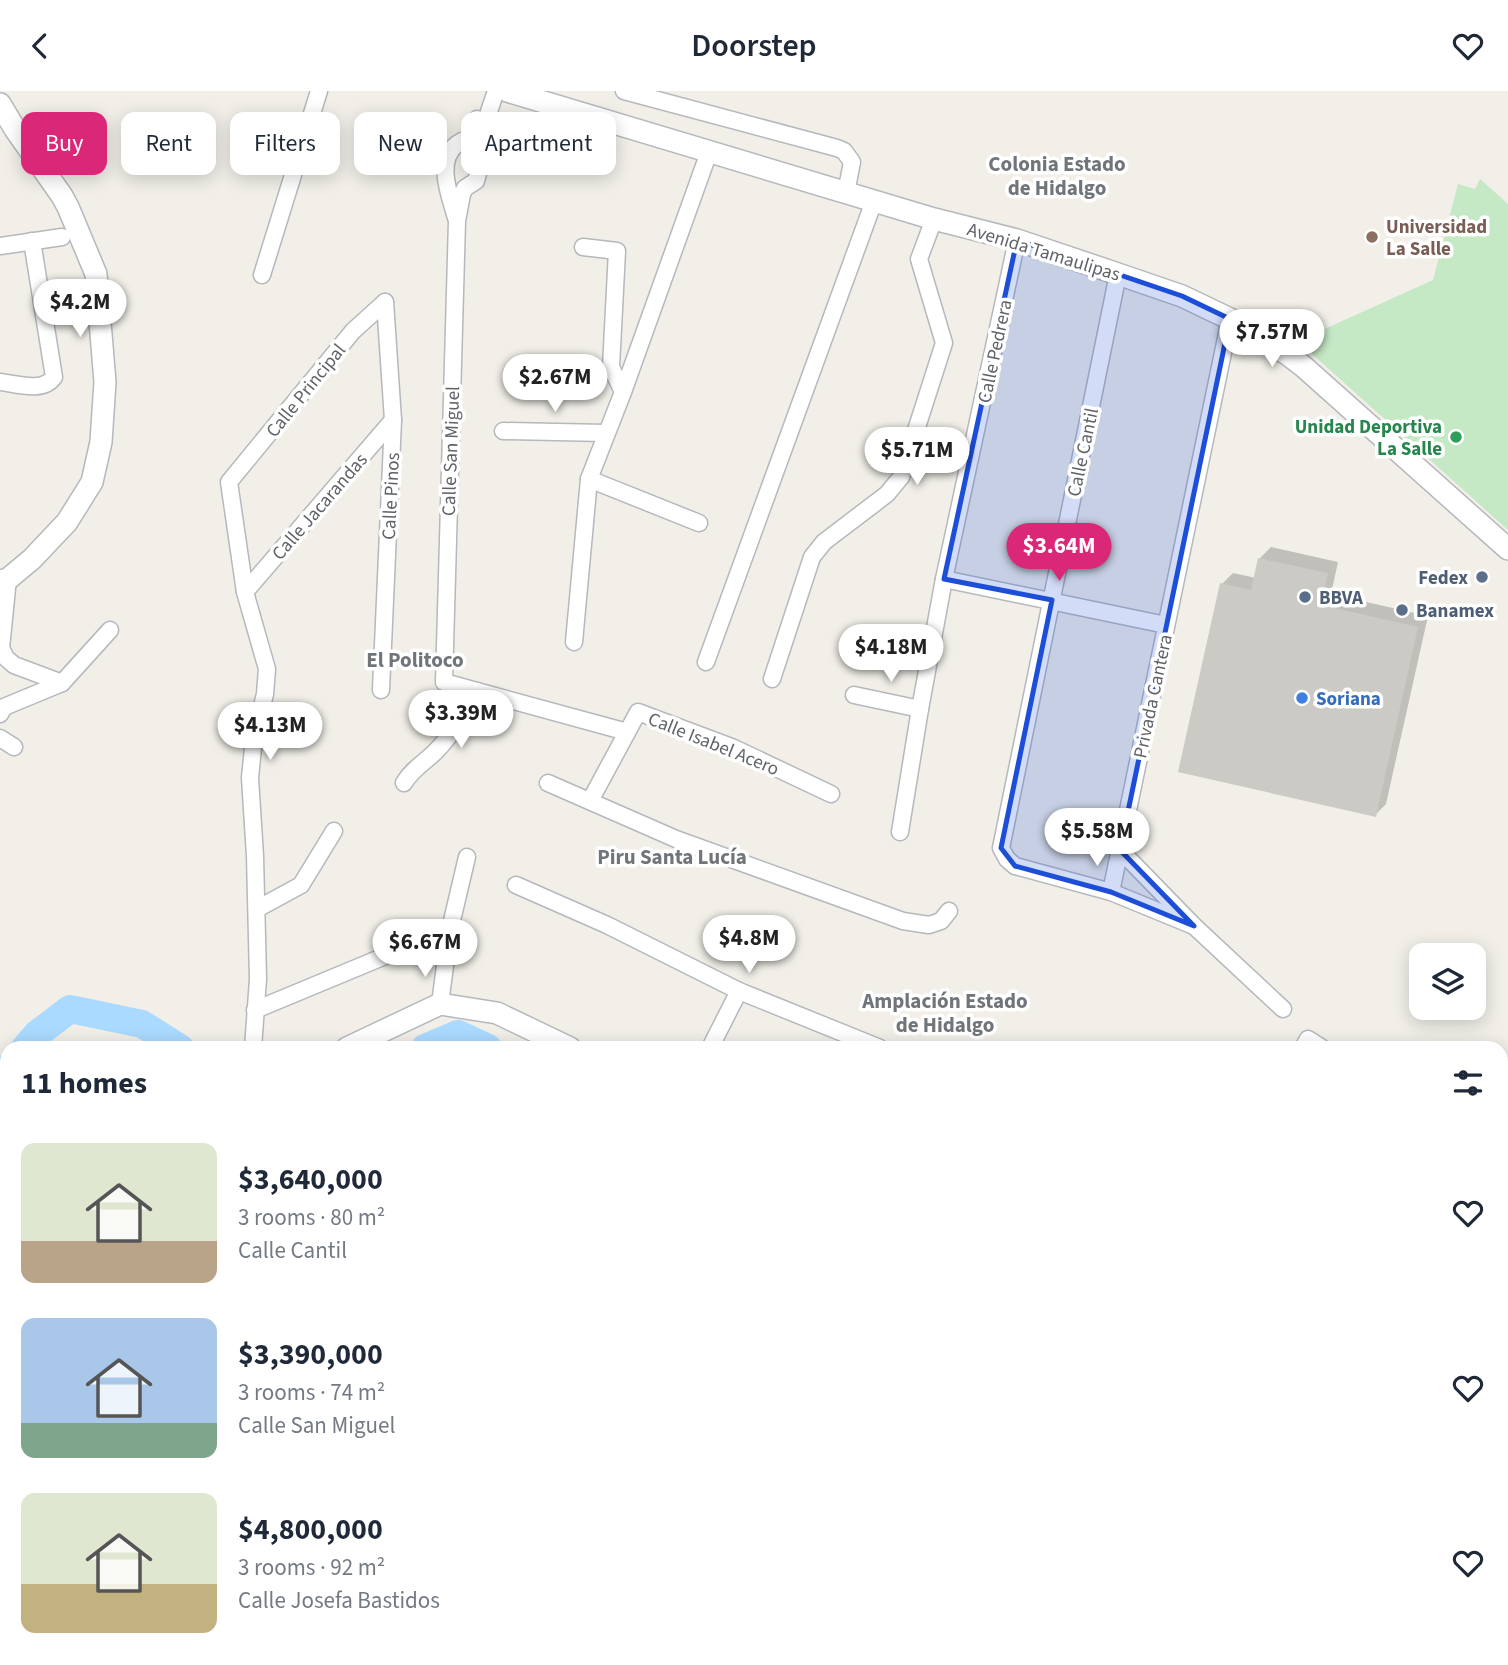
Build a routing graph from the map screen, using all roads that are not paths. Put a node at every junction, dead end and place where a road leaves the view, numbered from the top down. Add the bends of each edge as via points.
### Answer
1 (318, 91) edge
2 (486, 91) edge
3 (496, 91) edge
4 (507, 91) edge
5 (624, 91) edge
6 (1, 107) edge
7 (481, 112) edge
8 (487, 112) edge
9 (461, 143) edge
10 (709, 152) junction
11 (478, 175) edge
12 (446, 179) junction
13 (465, 188) junction
14 (846, 193) junction
15 (874, 201) junction
16 (934, 219) junction
17 (457, 221) junction
18 (62, 237) dead end
19 (1017, 240) junction
20 (32, 241) junction
21 (0, 246) edge
22 (583, 247) dead end
23 (1118, 274) junction
24 (261, 275) dead end
25 (384, 302) joint
26 (1230, 320) junction
27 (0, 382) edge
28 (623, 391) junction
29 (393, 420) junction
30 (503, 431) dead end
31 (606, 433) junction
32 (589, 479) junction
33 (699, 523) dead end
34 (1508, 549) edge
35 (944, 579) junction
36 (4, 580) edge
37 (245, 592) junction
38 (1052, 600) junction
39 (1167, 625) junction
40 (110, 630) dead end
41 (574, 642) dead end
42 (706, 662) dead end
43 (772, 679) dead end
44 (444, 681) joint
45 (62, 683) junction
46 (380, 690) dead end
47 (477, 691) junction
48 (854, 695) dead end
49 (920, 709) junction
50 (0, 714) edge
51 (627, 732) junction
52 (0, 738) edge
53 (15, 747) dead end
54 (404, 783) dead end
55 (548, 783) dead end
56 (831, 794) dead end
57 (590, 801) junction
58 (334, 831) dead end
59 (900, 832) dead end
60 (1120, 851) junction
61 (467, 857) dead end
62 (516, 885) dead end
63 (1111, 893) junction
64 (257, 908) junction
65 (949, 911) dead end
66 (1194, 926) junction
67 (446, 958) dead end
68 (739, 991) junction
69 (440, 1004) junction
70 (1283, 1009) dead end
71 (256, 1010) junction
72 (254, 1041) edge
73 (362, 1041) edge
74 (555, 1041) edge
75 (714, 1041) edge
76 (863, 1041) edge

1 - 24 street
2 - 7 street, Calle San Miguel
3 - 8 street, Calle San Miguel
4 - 10 street, Avenida Tamaulipas
5 - 14 street via 844,151 852,162
6 - 36 street via 62,196 96,274 105,382 101,442 92,482 66,523
9 - 12 street, Calle San Miguel via 447,155
10 - 14 street, Avenida Tamaulipas
10 - 28 street
11 - 13 street, Calle San Miguel
12 - 13 street
12 - 17 street, Calle San Miguel
13 - 17 street, Calle San Miguel
14 - 15 street, Avenida Tamaulipas
15 - 16 street, Avenida Tamaulipas
15 - 42 street
16 - 19 street, Avenida Tamaulipas
16 - 43 street via 919,259 944,343 901,477 887,494 824,541 812,557
17 - 44 street, Calle San Miguel
18 - 20 street
19 - 23 street, Avenida Tamaulipas
19 - 35 street, Calle Pedrera
20 - 21 street
20 - 27 street via 54,377 42,386
22 - 28 street via 617,251 611,367
23 - 26 street, Avenida Tamaulipas via 1182,296
23 - 38 street, Calle Cantil
25 - 29 street, Calle Pinos
25 - 37 street, Calle Principal via 353,331 229,482
26 - 34 street, Avenida Tamaulipas via 1304,367
26 - 39 street, Privada Cantera
28 - 31 street
29 - 37 street, Calle Jacarandas
29 - 46 street, Calle Pinos
30 - 31 street
31 - 32 street
32 - 33 street
32 - 41 street
35 - 38 street
35 - 49 street, Calle Pedrera
36 - 45 street via 1,648 6,658
37 - 64 street via 267,669 250,778
38 - 39 street
38 - 63 street, Calle Cantil via 1000,848 1015,866
39 - 60 street, Privada Cantera
40 - 45 street
44 - 47 street, Calle Isabel Acero
45 - 50 street via 11,703
47 - 51 street, Calle Isabel Acero
47 - 54 street via 460,723
48 - 49 street
49 - 59 street, Calle Pedrera
51 - 56 street, Calle Isabel Acero via 638,712 734,748
51 - 57 street
52 - 53 street
55 - 57 street
57 - 65 street via 676,839 903,921 929,925 941,921
58 - 64 street via 301,885
60 - 63 street, Privada Cantera
60 - 66 street
61 - 71 street via 450,929
62 - 68 street
63 - 66 street
64 - 71 street
66 - 70 street
67 - 69 street
68 - 75 street
68 - 76 street
69 - 73 street
69 - 74 street via 497,1013
71 - 72 street

